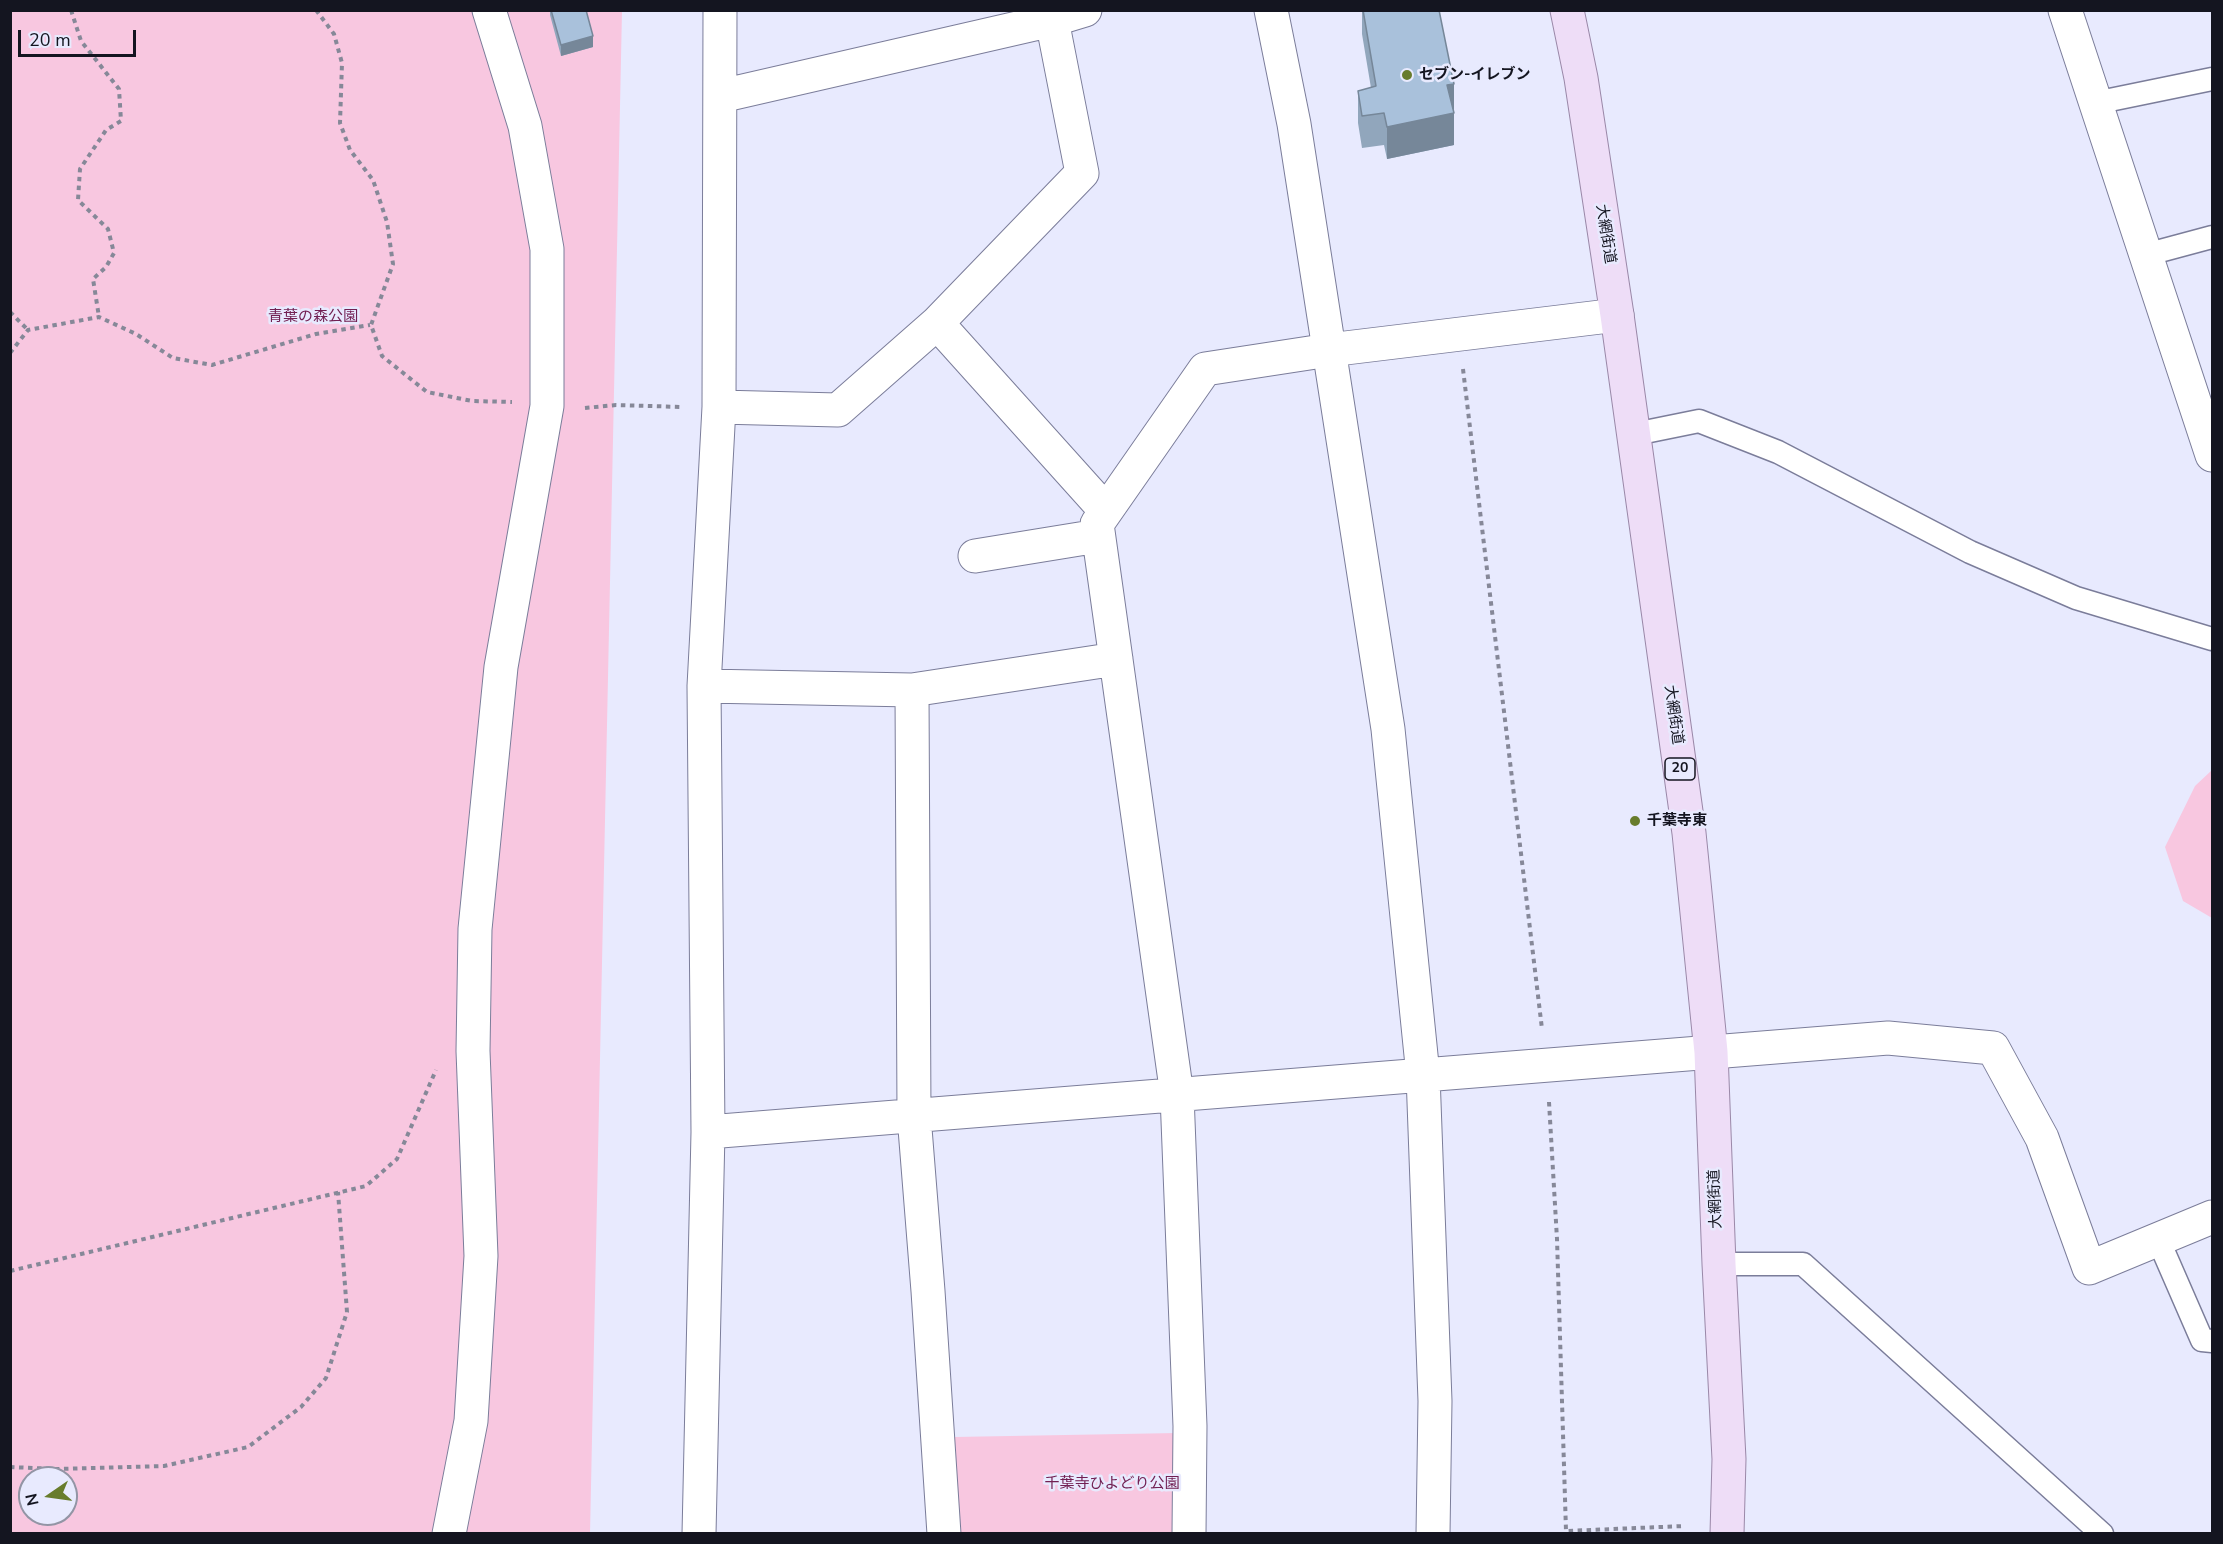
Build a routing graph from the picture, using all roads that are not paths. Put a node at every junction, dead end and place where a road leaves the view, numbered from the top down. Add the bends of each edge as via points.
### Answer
1 (489, 10) edge
2 (720, 10) edge
3 (1085, 10) edge
4 (1271, 10) edge
5 (1567, 10) edge
6 (2065, 10) edge
7 (1052, 20) junction
8 (2212, 79) edge
9 (721, 96) junction
10 (2096, 103) junction
11 (2212, 237) edge
12 (2145, 255) junction
13 (1617, 315) junction
14 (937, 323) junction
15 (1329, 350) junction
16 (719, 407) junction
17 (1635, 434) junction
18 (2212, 455) edge
19 (1102, 523) junction
20 (975, 556) dead end
21 (2212, 639) edge
22 (1116, 659) junction
23 (704, 686) junction
24 (912, 690) junction
25 (1712, 1052) junction
26 (1423, 1076) junction
27 (1177, 1095) junction
28 (914, 1116) junction
29 (708, 1132) junction
30 (2212, 1217) edge
31 (2158, 1239) junction
32 (1719, 1264) junction
33 (2212, 1341) edge
34 (449, 1533) edge
35 (699, 1533) edge
36 (944, 1533) edge
37 (1189, 1533) edge
38 (1433, 1533) edge
39 (1727, 1533) edge
40 (2102, 1533) edge

1 - 34 street via 525,126 547,249 547,406 501,667 475,929 473,1051 481,1256 471,1421
2 - 9 street
3 - 7 street
4 - 15 street via 1294,124
5 - 13 main road, 大網街道 / 20
6 - 10 street
7 - 9 street
7 - 14 street via 1082,173
8 - 10 lane
9 - 16 street
10 - 12 street
11 - 12 lane
12 - 18 street
13 - 15 street
13 - 17 main road, 大網街道 / 20
14 - 16 street via 838,410
14 - 19 street
15 - 19 street via 1205,369
15 - 26 street via 1388,729
16 - 23 street
17 - 21 lane via 1699,421 1778,452 1970,552 2076,598
17 - 25 main road, 大網街道 / 20 via 1689,833
19 - 20 street
19 - 22 street
22 - 24 street
22 - 27 street
23 - 24 street
23 - 29 street
24 - 28 street
25 - 26 street
25 - 31 street via 1888,1038 1993,1048 2042,1138 2089,1268
25 - 32 main road, 大網街道 / 20
26 - 27 street
26 - 38 street via 1435,1401
27 - 28 street
27 - 37 street via 1190,1426
28 - 29 street
28 - 36 street
29 - 35 street
30 - 31 street
31 - 33 lane via 2202,1340
32 - 39 main road, 大網街道 / 20 via 1729,1459
32 - 40 lane via 1803,1264

